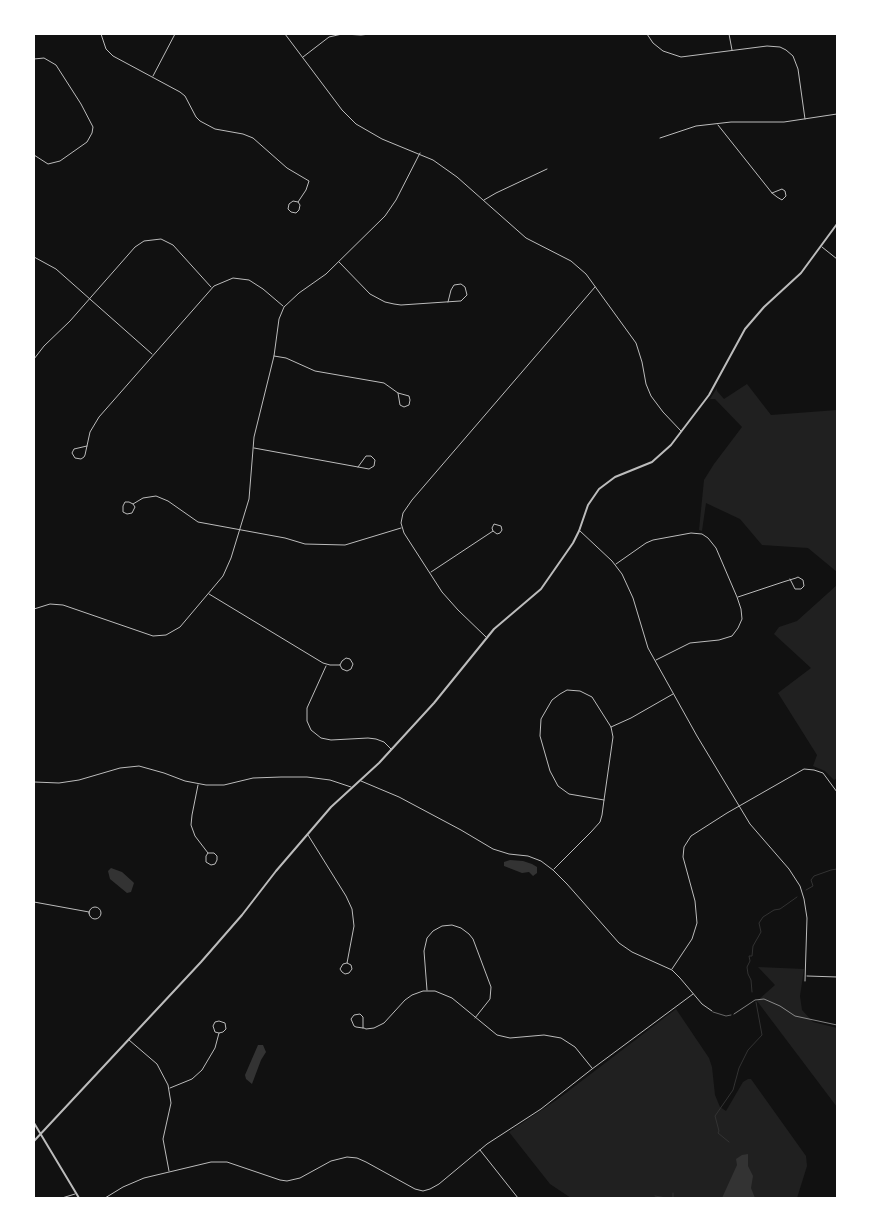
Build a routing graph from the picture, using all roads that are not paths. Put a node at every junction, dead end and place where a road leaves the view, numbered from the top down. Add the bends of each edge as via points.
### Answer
1 (101, 34) edge
2 (175, 34) edge
3 (285, 34) edge
4 (342, 34) edge
5 (370, 34) edge
6 (647, 34) edge
7 (729, 34) edge
8 (732, 51) junction
9 (302, 57) junction
10 (34, 59) edge
11 (153, 77) junction
12 (837, 114) edge
13 (805, 119) junction
14 (717, 124) junction
15 (660, 138) dead end
16 (420, 153) junction
17 (34, 155) edge
18 (547, 169) dead end
19 (772, 193) junction
20 (483, 201) junction
21 (298, 202) junction
22 (837, 224) edge
23 (821, 247) junction
24 (34, 258) edge
25 (837, 259) edge
26 (339, 262) junction
27 (596, 286) junction
28 (212, 288) junction
29 (90, 298) junction
30 (448, 302) junction
31 (284, 307) junction
32 (152, 354) junction
33 (274, 356) junction
34 (34, 359) edge
35 (398, 394) junction
36 (681, 432) junction
37 (87, 446) junction
38 (253, 448) junction
39 (358, 467) junction
40 (133, 504) junction
41 (402, 528) junction
42 (240, 530) junction
43 (580, 531) junction
44 (493, 532) dead end
45 (615, 564) junction
46 (430, 572) junction
47 (790, 579) junction
48 (209, 594) junction
49 (737, 597) junction
50 (34, 609) edge
51 (487, 637) junction
52 (655, 661) junction
53 (327, 665) junction
54 (340, 666) junction
55 (674, 694) junction
56 (611, 727) junction
57 (392, 750) junction
58 (361, 781) junction
59 (34, 782) edge
60 (199, 784) junction
61 (352, 788) junction
62 (837, 792) edge
63 (604, 800) junction
64 (739, 806) junction
65 (308, 834) junction
66 (208, 853) junction
67 (553, 870) junction
68 (34, 902) edge
69 (89, 912) junction
70 (346, 963) junction
71 (672, 970) junction
72 (806, 976) junction
73 (837, 977) edge
74 (805, 981) dead end
75 (427, 991) junction
76 (693, 994) junction
77 (712, 1011) joint
78 (731, 1015) road end
79 (475, 1018) junction
80 (363, 1028) junction
81 (219, 1034) junction
82 (129, 1040) junction
83 (592, 1069) junction
84 (169, 1088) junction
85 (34, 1123) edge
86 (40, 1134) junction
87 (34, 1141) edge
88 (480, 1150) junction
89 (170, 1172) junction
90 (76, 1194) junction
91 (62, 1198) edge
92 (79, 1198) edge
93 (105, 1198) edge
94 (518, 1198) edge

1 - 11 street via 106,49 113,56
2 - 11 street
3 - 9 street
4 - 5 street
4 - 9 street via 329,37
6 - 8 street via 658,47 675,56
7 - 8 street
8 - 13 street via 773,46 788,52 798,69
9 - 16 street via 356,124 382,139
10 - 17 street via 44,58 56,65 93,127 88,142 60,161 48,164
11 - 21 street via 185,96 200,121 215,129 252,138 287,168 309,181
12 - 13 street
13 - 14 street
14 - 15 street via 696,126
14 - 19 street
16 - 20 street via 447,169
16 - 26 street via 389,211
18 - 20 street
19 - 19 street via 782,189 786,196 780,200
20 - 27 street via 526,238 576,266
21 - 21 street via 289,204 291,212 300,210
22 - 23 street
23 - 25 street
23 - 36 street via 745,329 712,389
24 - 29 street via 56,269
26 - 30 street via 370,294 384,302 401,305
26 - 31 street
27 - 36 street via 636,343 651,396
27 - 41 street via 408,505 401,520
28 - 29 street via 173,245 155,238 134,247
28 - 31 street via 227,280 243,278 263,289
28 - 32 street
29 - 32 street
29 - 34 street
30 - 30 street via 454,285 465,287 465,298
31 - 33 street
32 - 37 street via 96,421
33 - 35 street via 315,371 381,382
33 - 38 street
35 - 35 street via 400,405 408,405 409,396
36 - 43 street via 657,459 615,477 599,489 585,511
37 - 37 street via 83,458 75,458 74,449
38 - 39 street
38 - 42 street via 249,499
39 - 39 street via 371,468 375,461 372,456 367,456
40 - 40 street via 124,504 123,512 132,513
40 - 42 street via 156,496 198,522
41 - 42 street via 341,545 301,544
41 - 46 street
42 - 48 street via 228,567
43 - 45 street
43 - 51 street via 541,589
44 - 46 street
45 - 49 street via 653,540 702,534 716,548
45 - 52 street via 630,592
46 - 51 street via 451,603
47 - 47 street via 800,577 804,586 795,589
47 - 49 street
48 - 50 street via 180,628 163,636 144,633 63,604
48 - 53 street
49 - 52 street via 742,619 732,636 690,643
51 - 57 street
52 - 55 street
53 - 54 street
53 - 57 street via 306,711 313,732 331,740 376,739
54 - 54 street via 345,658 353,662 347,671
55 - 56 street
55 - 64 street
56 - 63 street via 613,737
56 - 63 street via 592,697 574,690 564,691 552,700 539,726 542,747 558,786 574,795
57 - 58 street
58 - 61 street
58 - 67 street via 493,849 534,858
59 - 60 street via 79,780 139,766
60 - 61 street via 216,786 254,778 307,778 340,782
60 - 66 street via 191,825
61 - 65 street
62 - 64 street via 823,774 804,770
63 - 67 street via 598,825
64 - 71 street via 696,831 684,847 684,863 695,901 697,924 689,945
64 - 72 street via 757,833 794,875 802,892 807,918
65 - 70 street via 339,884 354,917
65 - 82 street via 220,941
66 - 66 street via 206,862 215,864 217,856
67 - 71 street via 621,945
68 - 69 street
69 - 69 street via 96,907 101,915 95,920
70 - 70 street via 340,969 346,974 352,969
71 - 76 street
72 - 73 street
72 - 74 street
75 - 79 street via 447,995
75 - 79 street via 424,951 427,938 442,926 452,925 467,931 491,987 490,999
75 - 80 street via 409,997 382,1025
76 - 77 street
76 - 83 street
77 - 78 lane
79 - 83 street via 505,1037 548,1035 561,1038 575,1047
80 - 80 street via 352,1024 354,1015 363,1017
81 - 81 street via 226,1027 219,1021 213,1026
81 - 84 street via 215,1048 200,1072 192,1079
82 - 84 street via 161,1070
82 - 86 street
83 - 88 street via 534,1115
84 - 89 street via 171,1103 163,1138
85 - 86 street
86 - 87 street
86 - 90 street
88 - 89 street via 439,1184 423,1191 351,1157 331,1161 290,1181 227,1162 211,1162
88 - 94 street
89 - 93 street via 135,1182
90 - 91 street
90 - 92 street

